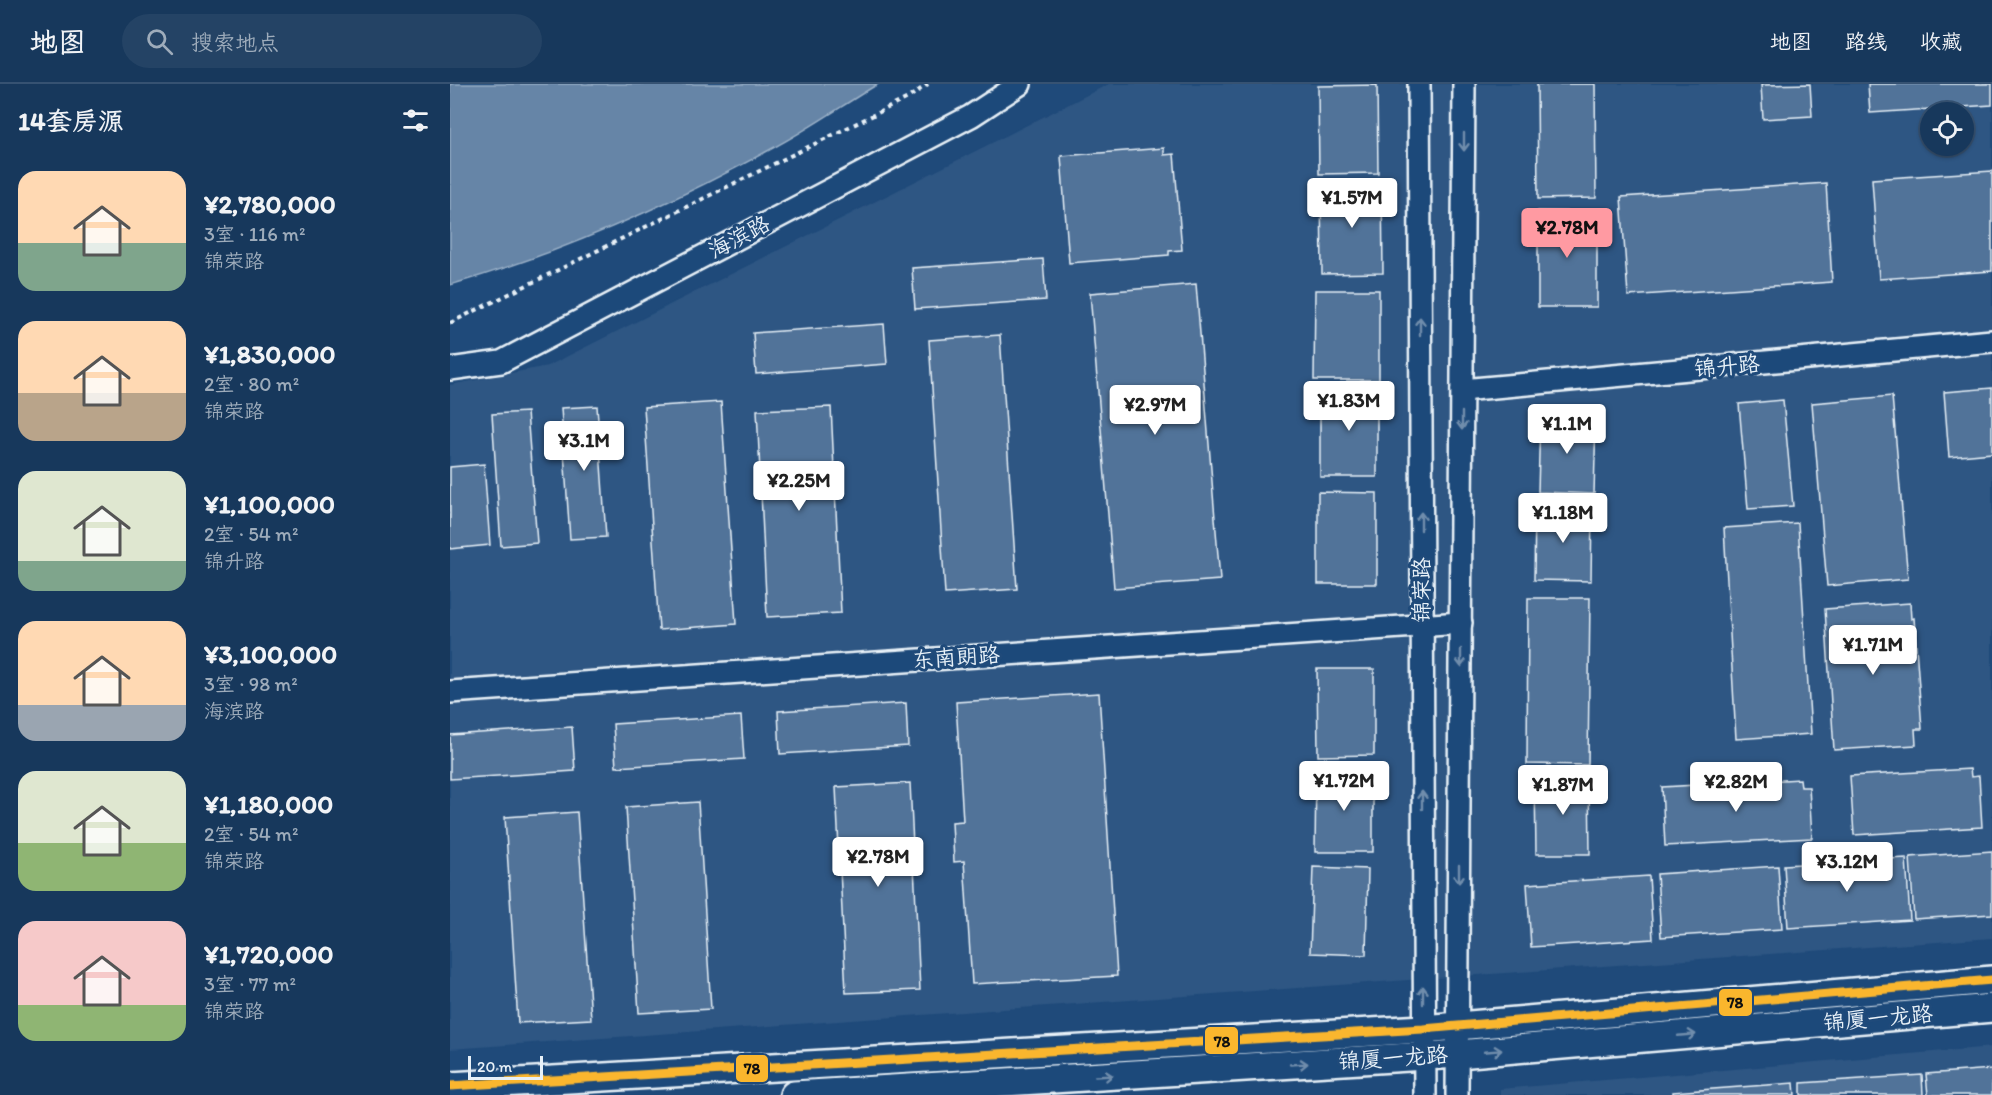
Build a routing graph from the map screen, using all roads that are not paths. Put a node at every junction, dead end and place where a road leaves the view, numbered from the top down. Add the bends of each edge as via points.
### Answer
1 (1020, 84) edge
2 (1419, 84) edge
3 (1464, 84) edge
4 (1992, 342) edge
5 (450, 369) edge
6 (1462, 390) junction
7 (1461, 623) junction
8 (1421, 626) junction
9 (450, 692) edge
10 (1992, 980) edge
11 (1992, 1008) edge
12 (1458, 1026) junction
13 (1424, 1029) junction
14 (1458, 1054) junction
15 (1425, 1057) junction
16 (450, 1086) edge
17 (794, 1095) edge
18 (1425, 1095) edge
19 (1457, 1095) edge

1 - 5 street, 海滨路 via 971,116 501,362
8 -> 2 street, 锦荣路
3 -> 6 street, 锦荣路
4 - 6 street, 锦升路
6 -> 7 street, 锦荣路
7 - 8 street, 东南朗路
7 -> 12 street, 锦荣路
8 - 9 street, 东南朗路
13 -> 8 street, 锦荣路
10 - 12 street, 锦厦一龙路
14 -> 11 street, 锦厦一龙路
12 - 13 street, 锦厦一龙路
12 - 14 street, 锦荣路
13 - 15 street, 锦荣路
13 - 16 street, 锦厦一龙路
14 - 15 street, 锦厦一龙路
14 - 19 street, 锦荣路
17 -> 15 street, 锦厦一龙路
15 - 18 street, 锦荣路

